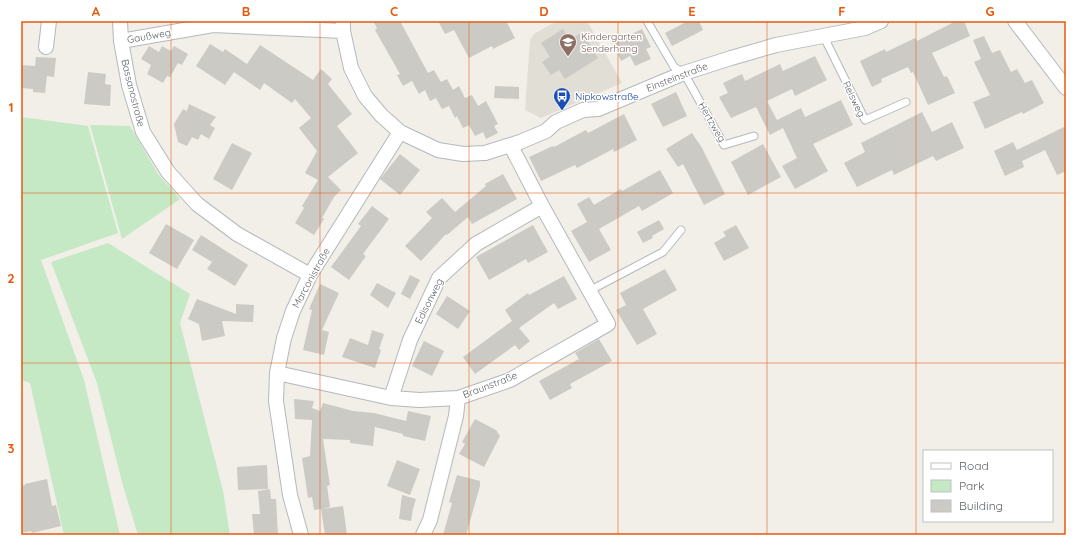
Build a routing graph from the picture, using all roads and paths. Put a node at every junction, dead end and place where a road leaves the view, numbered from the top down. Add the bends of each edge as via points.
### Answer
1 (49, 21) edge
2 (120, 21) edge
3 (647, 21) edge
4 (881, 21) edge
5 (1015, 21) edge
6 (343, 26) edge
7 (824, 36) junction
8 (121, 41) junction
9 (46, 47) dead end
10 (684, 73) junction
11 (1066, 88) edge
12 (906, 102) dead end
13 (400, 132) junction
14 (754, 136) dead end
15 (511, 146) junction
16 (542, 206) junction
17 (681, 230) dead end
18 (310, 275) junction
19 (589, 291) junction
20 (277, 373) junction
21 (391, 398) junction
22 (458, 398) junction
23 (301, 535) edge
24 (423, 535) edge

1 - 9 street
2 - 8 street, Bassanostraße
3 - 10 lane via 674,67
4 - 7 street, Einsteinstraße via 865,28
5 - 11 street
6 - 8 street, Gaußweg via 213,25
6 - 13 street, Einsteinstraße via 351,68 365,96
7 - 10 street, Einsteinstraße via 776,45
7 - 12 lane, Reisweg via 865,120
8 - 18 street, Bassanostraße via 129,85 143,132 168,172 197,204 237,234
10 - 14 lane, Hertzweg via 724,145
10 - 15 street, Einsteinstraße via 598,109 583,110 556,122 546,131
13 - 15 street, Einsteinstraße via 438,150 463,154 485,153
13 - 18 street, Marconistraße
15 - 16 street
16 - 19 street
16 - 21 street, Edisonweg via 476,244 439,278 410,340
17 - 19 lane via 663,252
18 - 20 street, Marconistraße via 293,311
19 - 22 street, Braunstraße via 608,324 510,380
20 - 21 street, Braunstraße
20 - 23 street, Marconistraße via 276,401 290,495
21 - 22 street, Braunstraße
22 - 24 street via 456,416 432,512

